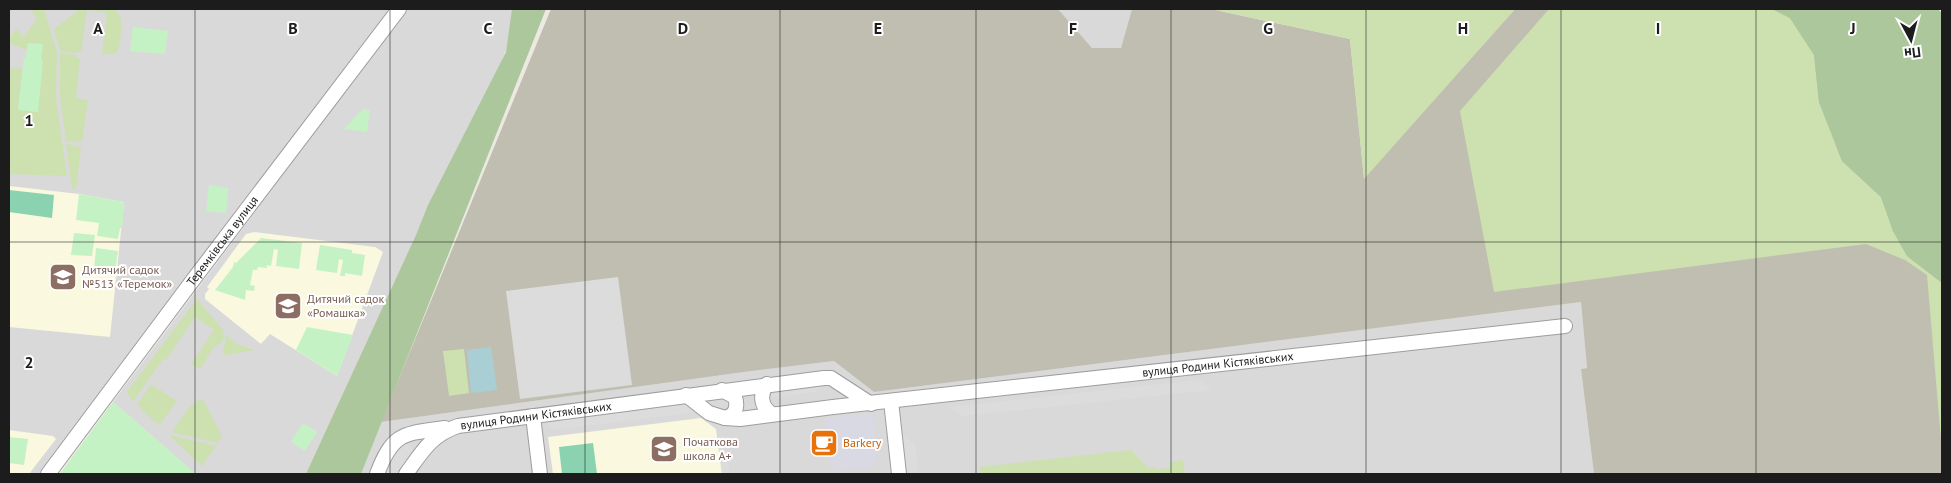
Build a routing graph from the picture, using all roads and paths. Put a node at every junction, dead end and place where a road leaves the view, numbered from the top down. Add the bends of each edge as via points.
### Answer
1 (399, 9) edge
2 (1565, 326) dead end
3 (834, 380) junction
4 (767, 384) junction
5 (722, 390) junction
6 (686, 395) junction
7 (891, 402) junction
8 (871, 404) junction
9 (834, 407) junction
10 (772, 414) junction
11 (533, 416) junction
12 (725, 418) junction
13 (458, 426) junction
14 (48, 474) edge
15 (377, 474) edge
16 (406, 474) edge
17 (540, 474) edge
18 (899, 474) edge

1 - 14 street, Теремківська вулиця
2 - 7 street, вулиця Родини Кістяківських
3 - 4 street, вулиця Родини Кістяківських via 824,378
3 - 8 street
3 - 9 street via 841,391
4 - 5 street, вулиця Родини Кістяківських
4 - 10 street via 763,404
5 - 6 street, вулиця Родини Кістяківських
5 - 12 street via 735,397 737,404 733,415
6 - 11 street, вулиця Родини Кістяківських
6 - 12 street, вулиця Родини Кістяківських via 709,413
7 - 8 street, вулиця Родини Кістяківських
7 - 18 street
8 - 9 street, вулиця Родини Кістяківських
9 - 10 street, вулиця Родини Кістяківських
10 - 12 street, вулиця Родини Кістяківських
11 - 13 street, вулиця Родини Кістяківських
11 - 17 street
13 - 15 street via 400,437 388,449
13 - 16 street, вулиця Родини Кістяківських via 436,436

